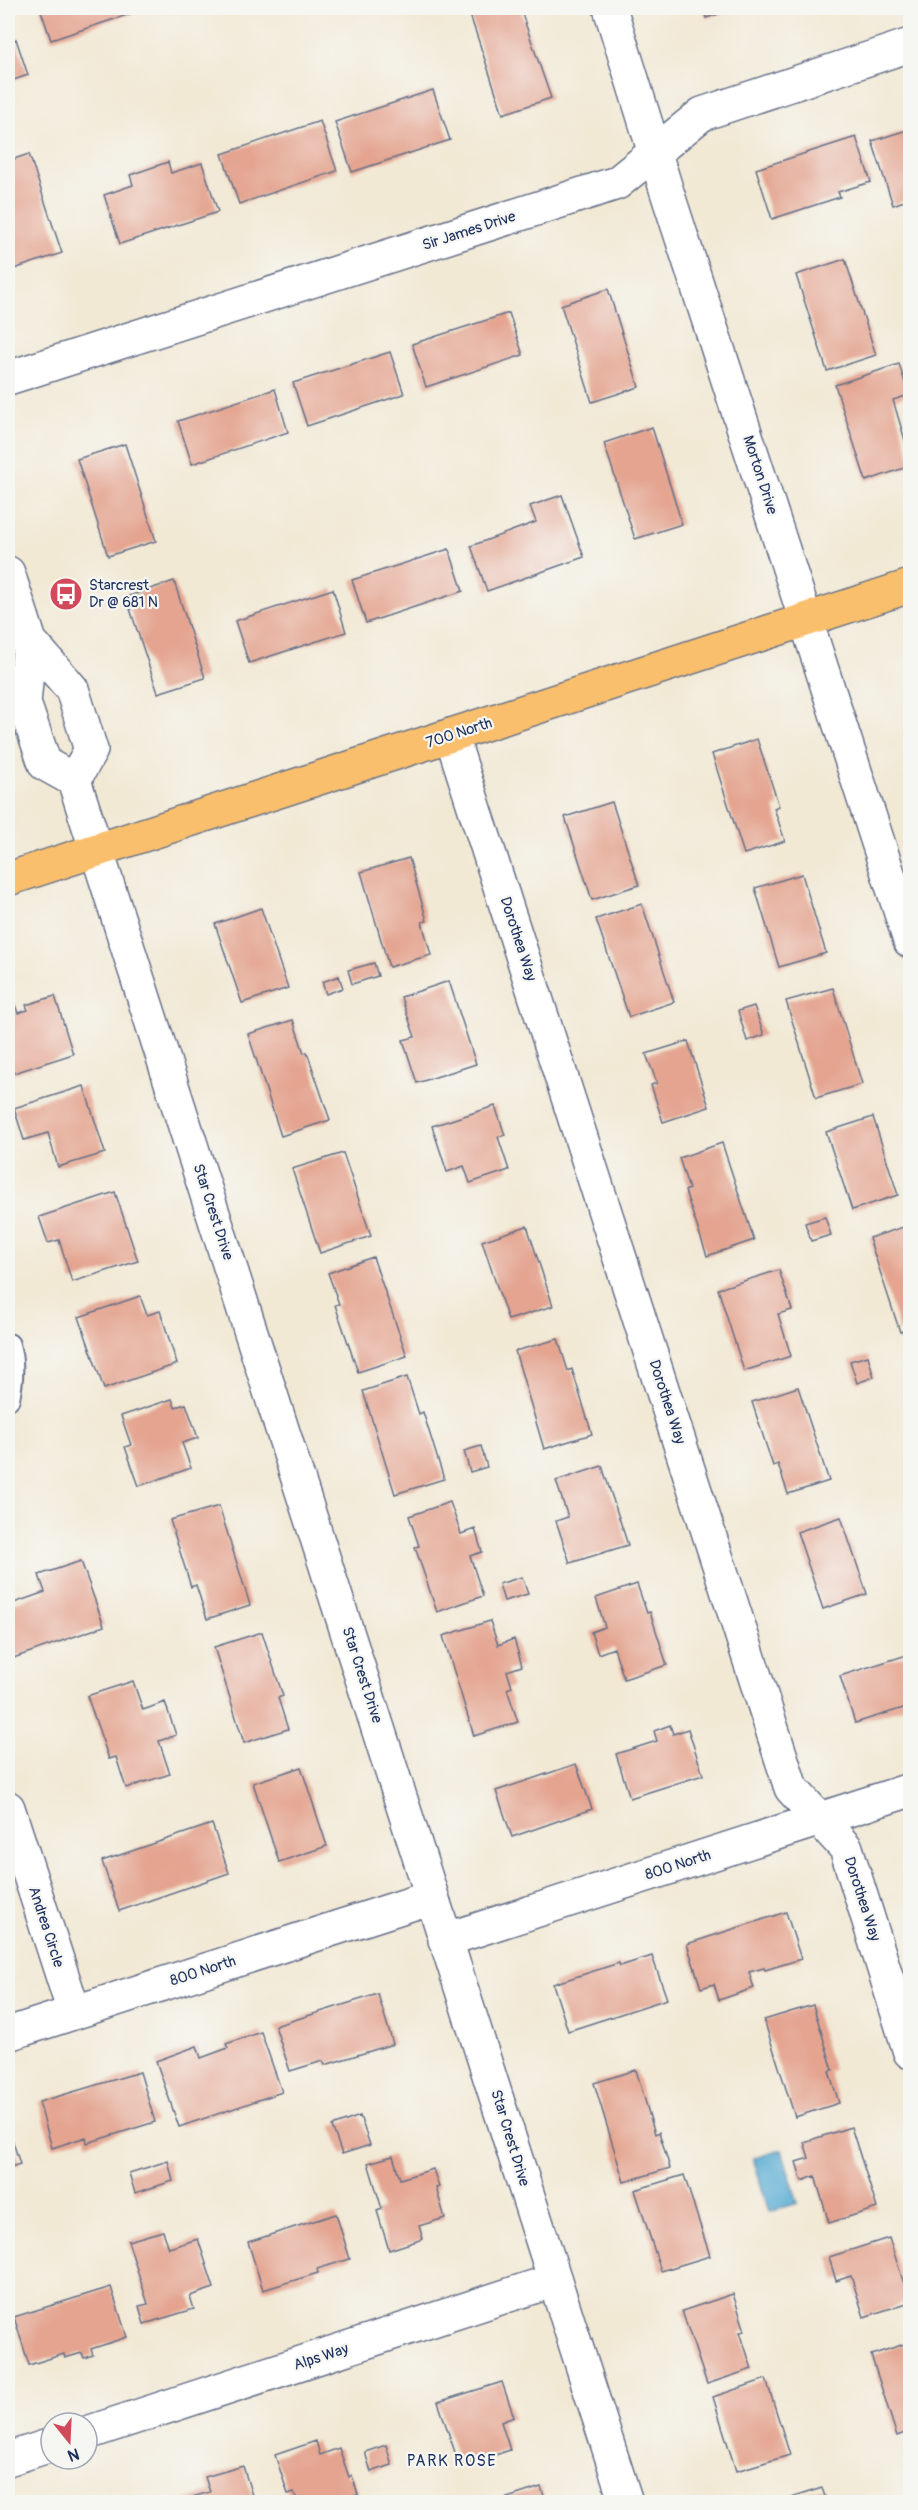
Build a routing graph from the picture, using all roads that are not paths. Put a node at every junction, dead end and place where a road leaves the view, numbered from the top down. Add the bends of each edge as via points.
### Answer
1 (610, 8) edge
2 (910, 45) edge
3 (656, 153) junction
4 (8, 378) edge
5 (8, 573) edge
6 (910, 586) edge
7 (807, 620) junction
8 (30, 641) junction
9 (452, 735) junction
10 (74, 780) junction
11 (97, 850) junction
12 (8, 879) edge
13 (910, 941) edge
14 (8, 1345) edge
15 (8, 1398) edge
16 (910, 1790) edge
17 (8, 1808) edge
18 (820, 1820) junction
19 (432, 1897) junction
20 (446, 1940) junction
21 (74, 2012) junction
22 (8, 2034) edge
23 (910, 2052) edge
24 (555, 2280) junction
25 (99, 2429) edge
26 (39, 2449) edge
27 (8, 2459) edge
28 (626, 2502) edge

1 - 3 street, Morton Drive
2 - 3 street, Sir James Drive via 702,114
3 - 4 street, Sir James Drive via 617,183
3 - 7 street, Morton Drive
5 - 8 street
6 - 7 main road, 700 North
7 - 9 main road, 700 North
7 - 13 street, Morton Drive
8 - 10 street via 24,703 45,764
8 - 10 street via 72,689 91,750
9 - 11 main road, 700 North
9 - 18 street, Dorothea Way via 792,1788
10 - 11 street, Star Crest Drive
11 - 12 main road, 700 North
11 - 19 street, Star Crest Drive
14 - 15 lane via 12,1382
16 - 18 street, 800 North
17 - 21 street, Andrea Circle
18 - 20 street, 800 North
18 - 23 street, Dorothea Way via 846,1848
19 - 20 street, Star Crest Drive
19 - 21 street, 800 North
20 - 24 street, Star Crest Drive
21 - 22 street, 800 North
24 - 25 street, Alps Way
24 - 28 street, Star Crest Drive
26 - 27 street

